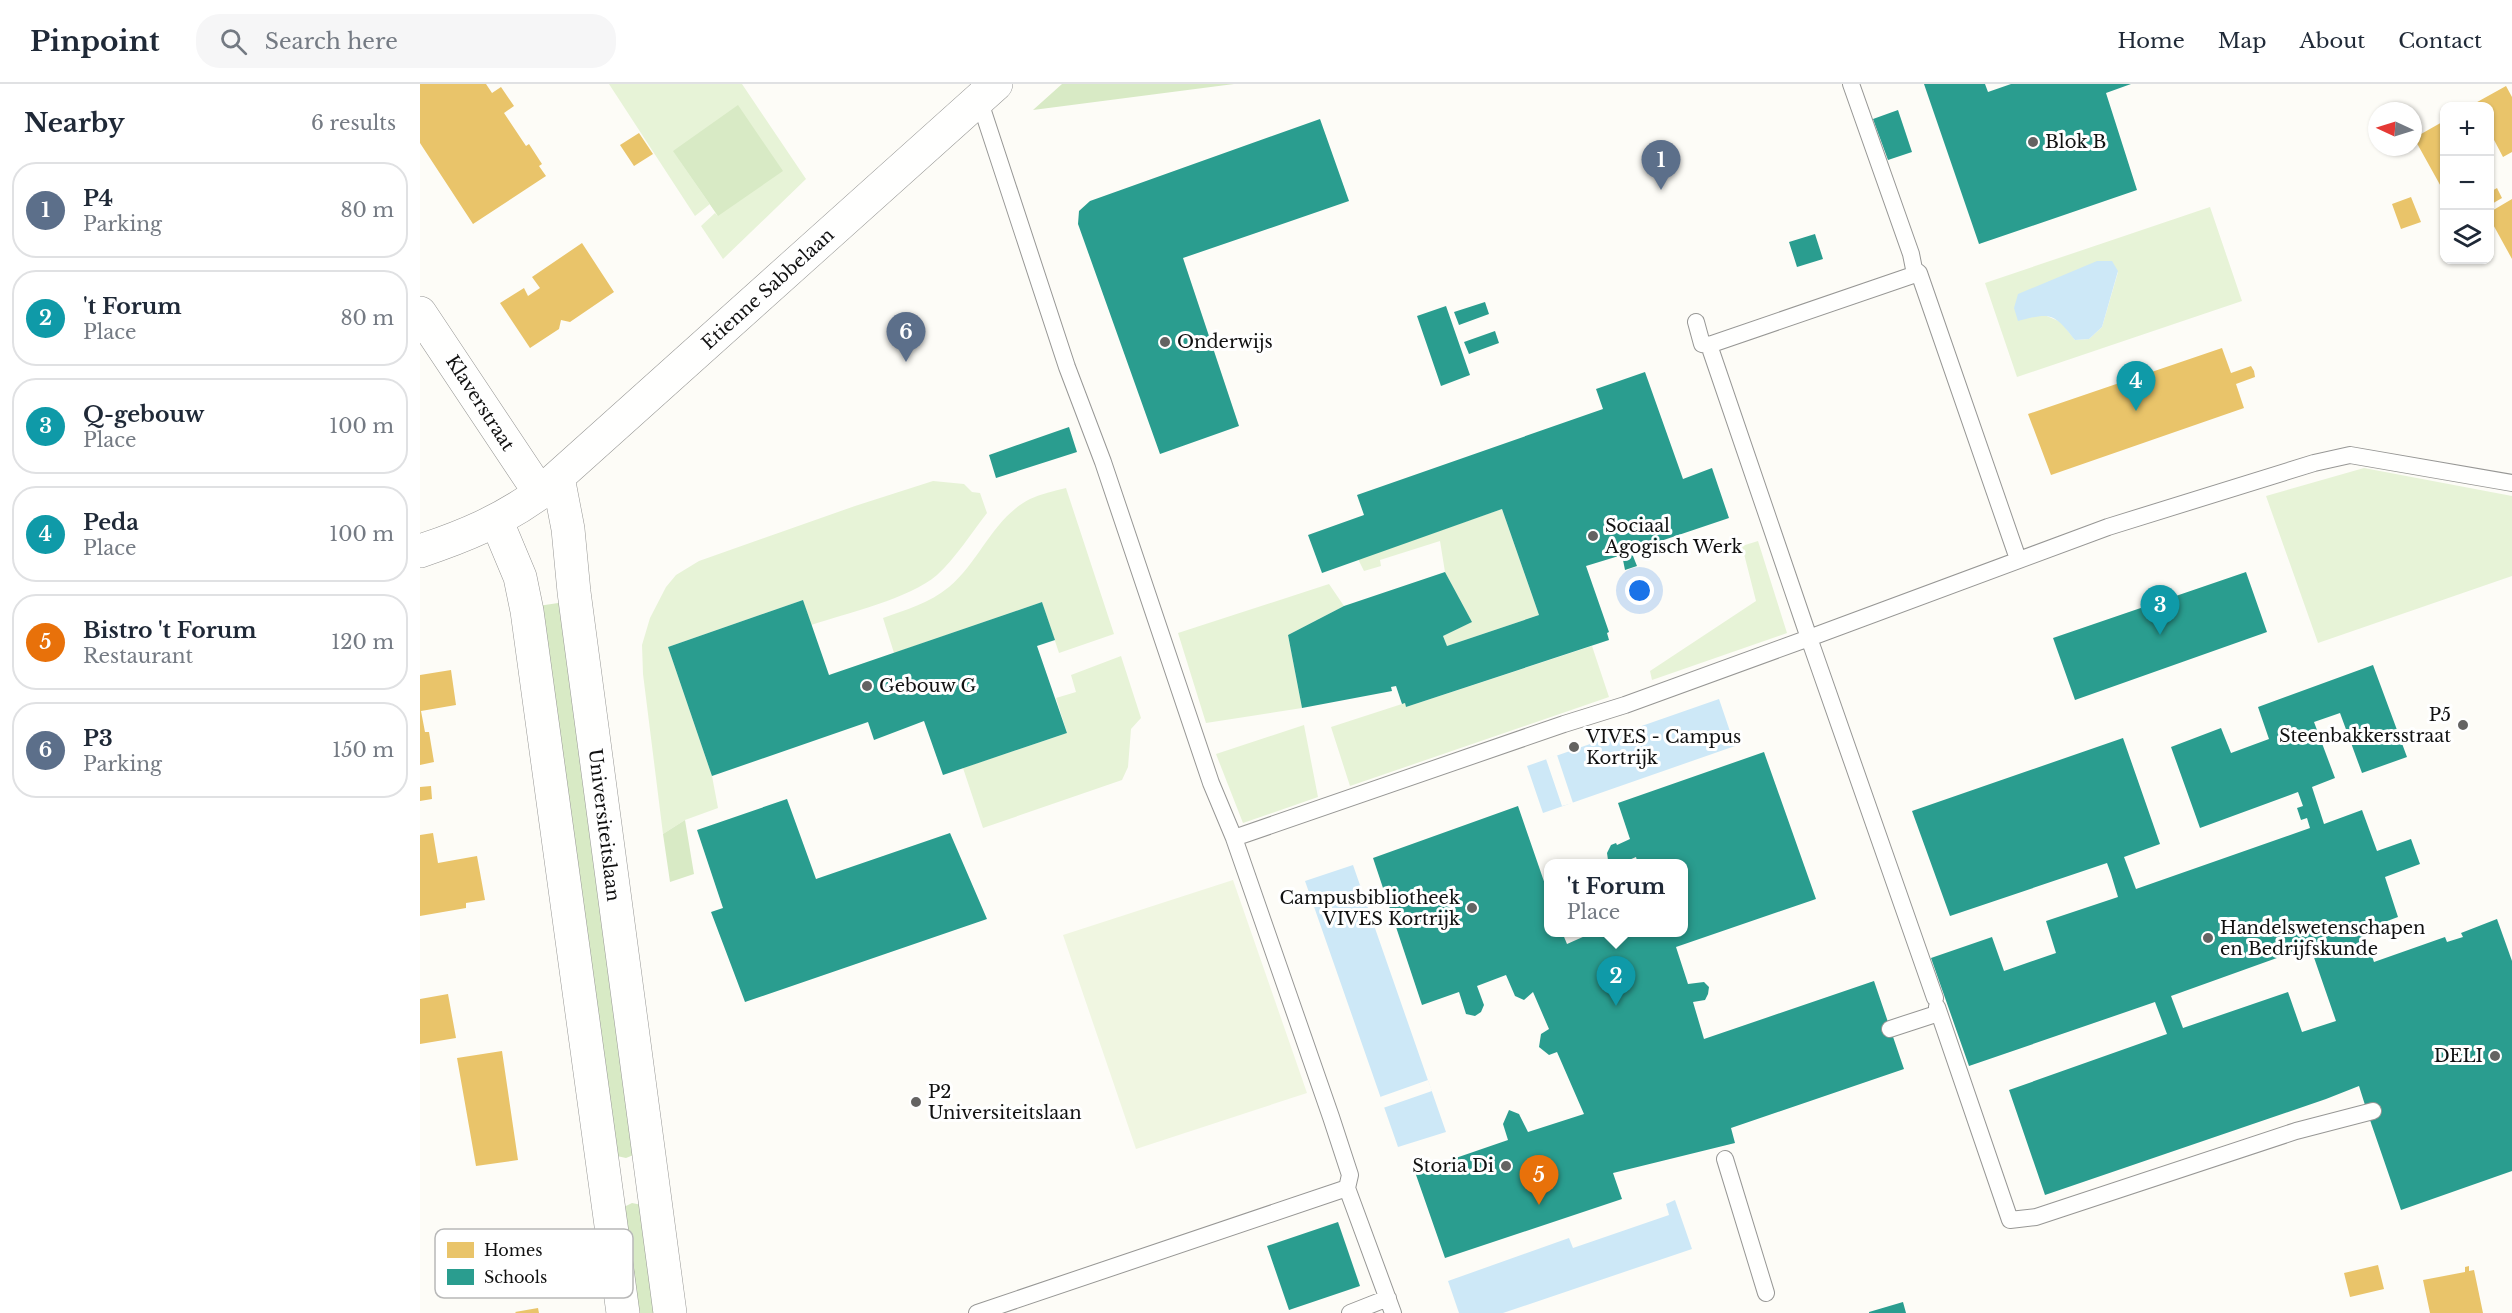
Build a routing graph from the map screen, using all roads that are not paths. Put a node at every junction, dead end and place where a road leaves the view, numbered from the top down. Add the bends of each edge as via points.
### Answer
1 (1851, 84) edge
2 (987, 91) edge
3 (1919, 273) junction
4 (420, 313) edge
5 (1696, 322) dead end
6 (1709, 345) junction
7 (2512, 483) edge
8 (549, 485) junction
9 (498, 522) junction
10 (420, 550) edge
11 (2018, 559) junction
12 (1809, 638) junction
13 (1234, 838) junction
14 (1937, 1006) junction
15 (1890, 1029) dead end
16 (2373, 1111) dead end
17 (1725, 1159) dead end
18 (652, 1173) junction
19 (605, 1179) junction
20 (1347, 1188) junction
21 (612, 1229) edge
22 (1766, 1293) dead end
23 (621, 1298) edge
24 (1391, 1306) edge
25 (623, 1313) edge
26 (670, 1313) edge
27 (977, 1313) edge
28 (1350, 1313) edge

1 - 3 lane via 1914,269
2 - 8 street, Etienne Sabbelaan
2 - 13 lane via 1067,367 1211,783
3 - 6 lane
3 - 11 lane
4 - 8 street, Klaverstraat
5 - 6 lane via 1702,344
6 - 12 lane
7 - 11 lane via 2350,455 2108,527
8 - 9 street, Etienne Sabbelaan
8 - 18 street, Universiteitslaan via 568,529
9 - 10 street, Etienne Sabbelaan
9 - 19 street via 520,577 527,611
11 - 12 lane
12 - 13 lane
12 - 14 lane
13 - 20 lane via 1350,1175
14 - 15 lane
14 - 16 lane via 2010,1220 2036,1217 2296,1131
17 - 22 lane
18 - 19 street
18 - 26 street, Universiteitslaan
19 - 21 street
20 - 24 lane
20 - 27 lane
23 - 25 street
24 - 28 lane

